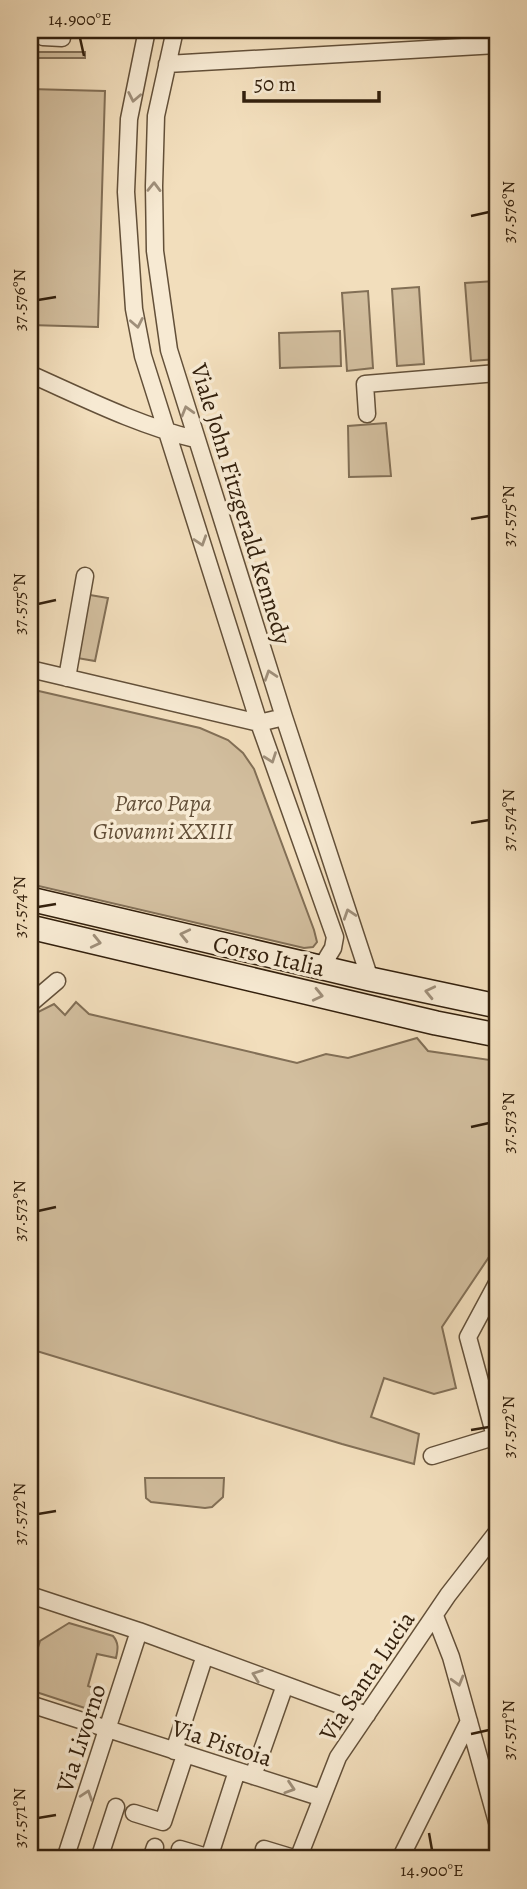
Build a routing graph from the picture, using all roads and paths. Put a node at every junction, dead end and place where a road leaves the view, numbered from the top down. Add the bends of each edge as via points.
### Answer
1 (30, 30) edge
2 (147, 30) edge
3 (175, 30) edge
4 (62, 38) dead end
5 (497, 45) edge
6 (167, 64) junction
7 (497, 373) edge
8 (30, 374) edge
9 (367, 414) dead end
10 (165, 432) junction
11 (195, 439) junction
12 (85, 576) dead end
13 (30, 669) edge
14 (66, 678) junction
15 (284, 717) junction
16 (259, 723) junction
17 (30, 899) edge
18 (30, 927) edge
19 (321, 968) junction
20 (370, 979) junction
21 (57, 981) dead end
22 (30, 1004) edge
23 (497, 1006) edge
24 (497, 1035) edge
25 (497, 1283) edge
26 (497, 1439) edge
27 (432, 1455) dead end
28 (497, 1532) edge
29 (30, 1595) edge
30 (435, 1616) junction
31 (139, 1631) junction
32 (205, 1655) junction
33 (285, 1685) junction
34 (30, 1704) edge
35 (367, 1715) junction
36 (469, 1721) junction
37 (108, 1731) junction
38 (179, 1753) junction
39 (245, 1774) junction
40 (322, 1798) junction
41 (116, 1807) dead end
42 (134, 1813) dead end
43 (497, 1822) edge
44 (180, 1849) dead end
45 (264, 1849) dead end
46 (211, 1858) edge
47 (65, 1859) edge
48 (99, 1859) edge
49 (297, 1859) edge
50 (400, 1859) edge

1 - 4 street via 43,37
2 -> 10 street, Viale John Fitzgerald Kennedy via 130,119 126,192 134,309
3 - 6 street, Viale John Fitzgerald Kennedy
5 - 6 street
11 -> 6 street, Viale John Fitzgerald Kennedy via 169,350 155,251 156,116
7 - 9 street via 365,384
8 - 10 street
10 - 11 street
10 -> 16 street, Viale John Fitzgerald Kennedy
15 -> 11 street, Viale John Fitzgerald Kennedy
12 - 14 street
13 - 14 street
14 - 16 street
15 - 16 street
20 -> 15 street, Viale John Fitzgerald Kennedy
16 -> 19 street, Viale John Fitzgerald Kennedy via 335,937
19 -> 17 main road, Corso Italia
18 -> 24 main road, Corso Italia
19 - 20 main road, Corso Italia
23 -> 20 main road, Corso Italia
21 - 22 street
25 - 26 street via 468,1337
26 - 27 street
28 - 30 street, Via Santa Lucia
29 - 31 street
30 - 35 street, Via Santa Lucia
30 -> 36 street
31 - 32 street
31 - 37 street, Via Livorno
33 -> 32 street
32 - 38 street
33 - 35 street
33 - 39 street
34 - 37 street, Via Pistoia
35 - 40 street, Via Santa Lucia via 338,1757
36 - 43 street
36 - 50 street
37 - 38 street, Via Pistoia
47 -> 37 street, Via Livorno
38 - 39 street, Via Pistoia
38 - 42 street via 163,1822
39 -> 40 street, Via Pistoia
39 - 46 street
40 - 49 street, Via Santa Lucia
41 - 48 street
44 - 46 street
45 - 49 street

